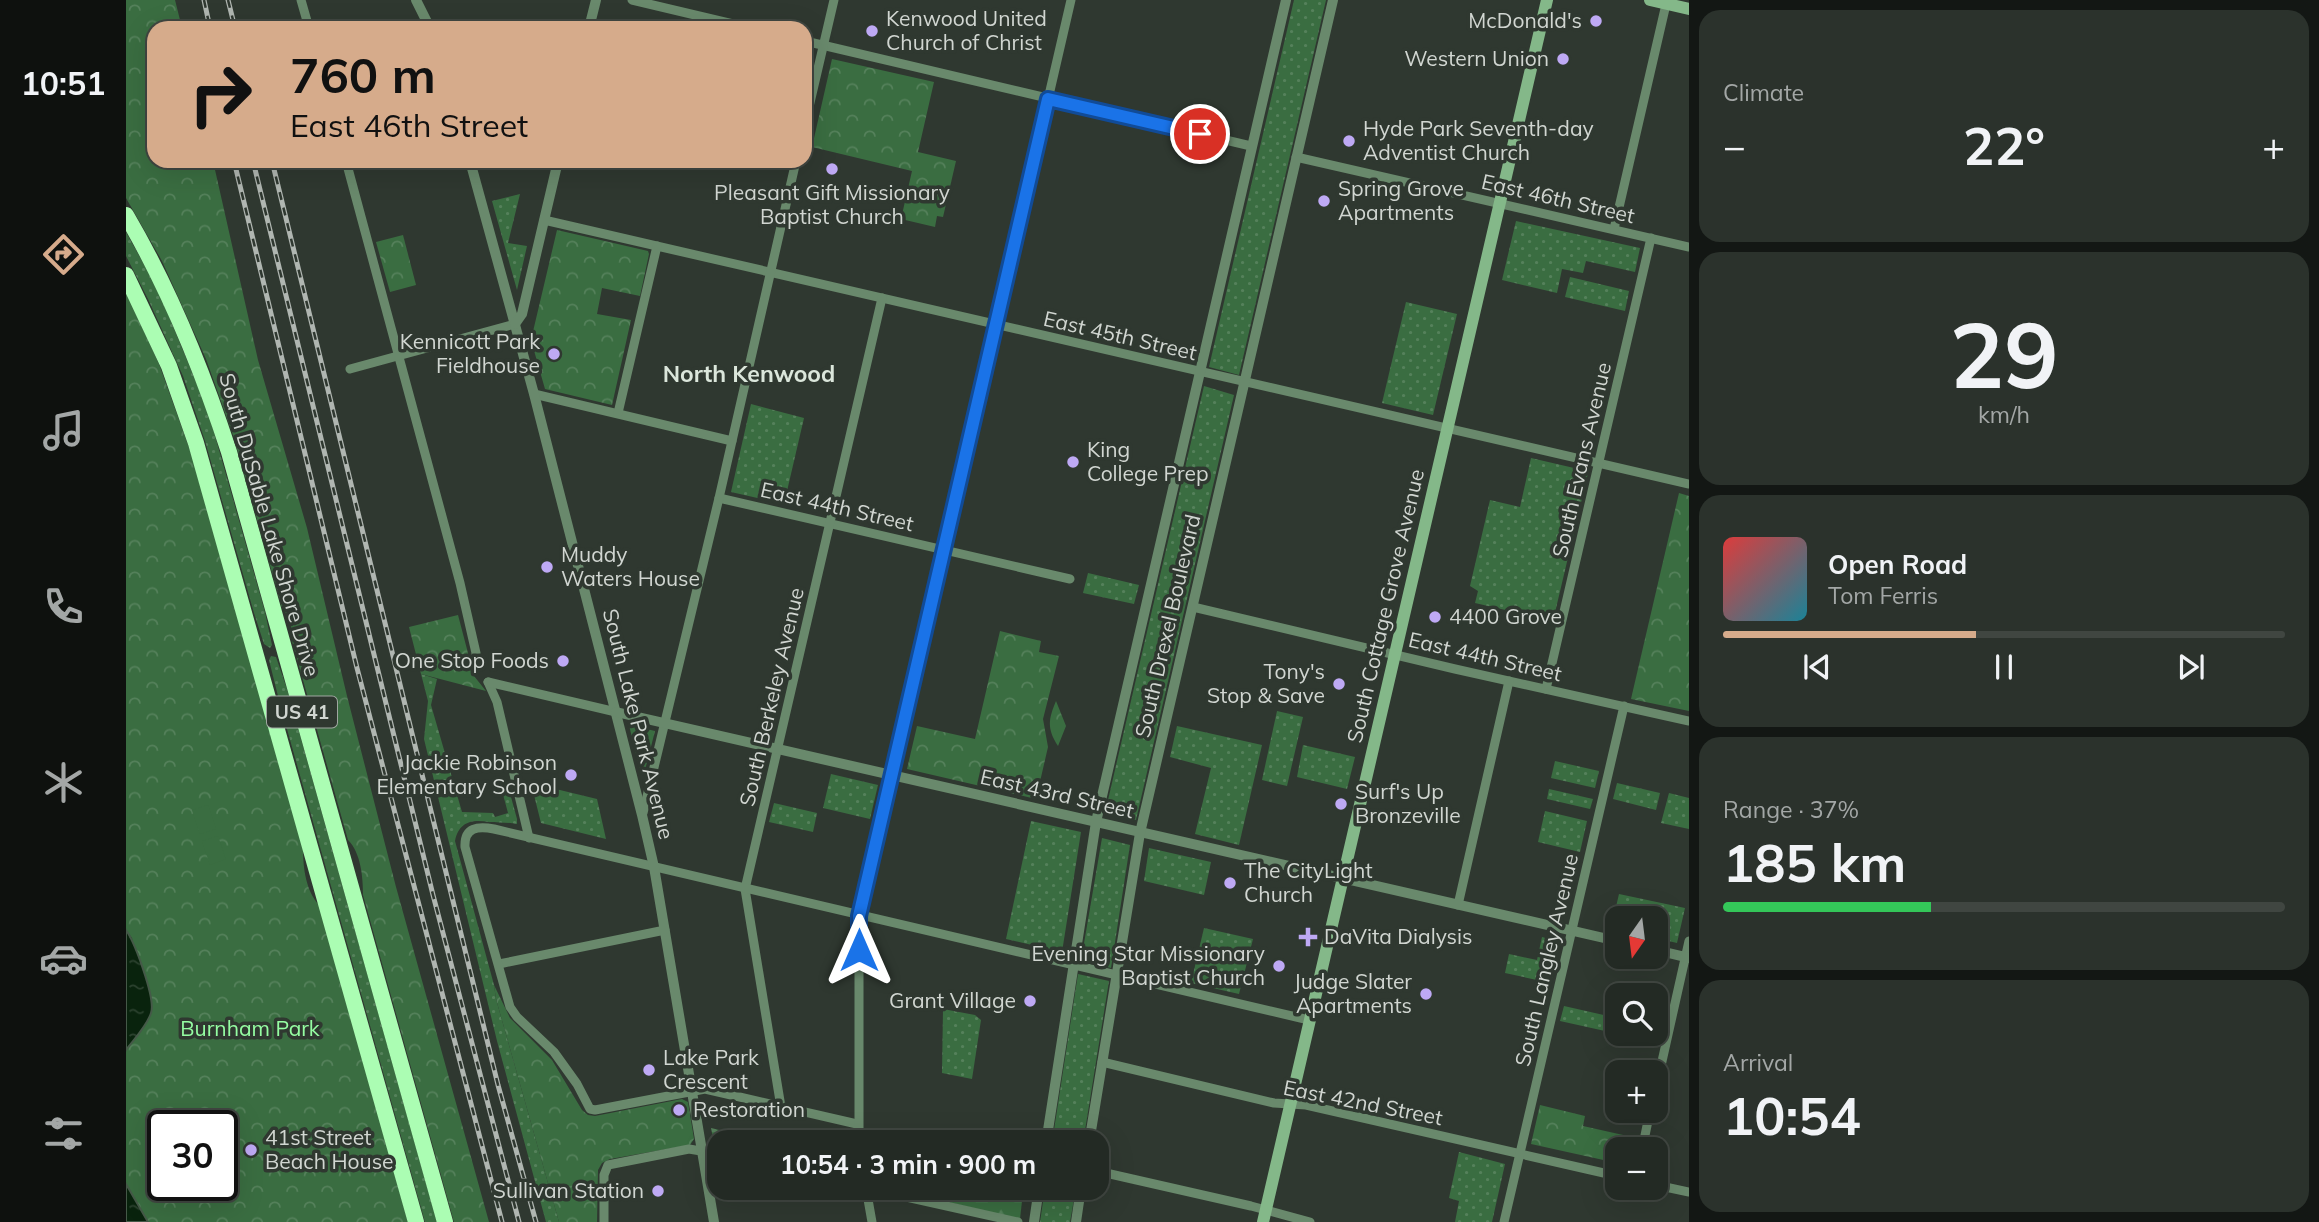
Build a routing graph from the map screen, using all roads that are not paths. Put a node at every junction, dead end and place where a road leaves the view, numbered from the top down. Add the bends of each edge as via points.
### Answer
1 (301, 0) edge
2 (416, 0) edge
3 (596, 0) edge
4 (632, 0) edge
5 (834, 0) edge
6 (1071, 0) edge
7 (1286, 0) edge
8 (1334, 0) edge
9 (1547, 0) edge
10 (1650, 0) edge
11 (1667, 2) edge
12 (1689, 9) edge
13 (307, 21) edge
14 (426, 21) edge
15 (591, 21) edge
16 (720, 21) edge
17 (812, 42) edge
18 (824, 45) junction
19 (812, 95) edge
20 (1048, 99) junction
21 (1251, 146) junction
22 (1296, 157) junction
23 (348, 168) edge
24 (472, 168) edge
25 (556, 168) edge
26 (794, 168) edge
27 (1500, 203) junction
28 (126, 215) edge
29 (544, 220) junction
30 (1614, 229) junction
31 (1651, 238) junction
32 (657, 246) junction
33 (1689, 247) edge
34 (770, 272) junction
35 (126, 275) edge
36 (882, 298) junction
37 (515, 324) junction
38 (996, 325) junction
39 (400, 356) junction
40 (350, 369) dead end
41 (1199, 372) junction
42 (1244, 383) junction
43 (534, 394) junction
44 (618, 413) junction
45 (1447, 429) junction
46 (732, 440) junction
47 (1599, 464) junction
48 (1689, 484) edge
49 (719, 498) junction
50 (831, 524) junction
51 (944, 550) junction
52 (1070, 579) dead end
53 (1193, 607) junction
54 (1394, 655) junction
55 (475, 663) dead end
56 (1509, 681) junction
57 (1546, 689) junction
58 (1624, 706) junction
59 (616, 712) junction
60 (1689, 720) edge
61 (666, 723) junction
62 (778, 749) junction
63 (892, 776) junction
64 (642, 815) junction
65 (1096, 822) junction
66 (1140, 833) junction
67 (529, 838) junction
68 (654, 867) junction
69 (1342, 879) junction
70 (745, 889) junction
71 (1458, 905) junction
72 (859, 916) junction
73 (665, 930) junction
74 (1572, 931) junction
75 (1605, 939) edge
76 (1689, 942) edge
77 (1668, 953) edge
78 (1687, 957) edge
79 (499, 964) junction
80 (1073, 965) junction
81 (1117, 976) junction
82 (1309, 1020) junction
83 (1663, 1060) edge
84 (1102, 1062) junction
85 (693, 1091) junction
86 (1290, 1104) junction
87 (781, 1107) junction
88 (858, 1124) junction
89 (858, 1130) edge
90 (1048, 1130) edge
91 (1091, 1130) edge
92 (702, 1150) junction
93 (707, 1151) edge
94 (1520, 1154) junction
95 (1605, 1173) edge
96 (1109, 1174) edge
97 (1668, 1188) edge
98 (1689, 1192) edge
99 (868, 1200) edge
100 (920, 1200) edge
101 (1037, 1200) edge
102 (1079, 1200) edge
103 (1264, 1216) edge
104 (416, 1222) edge
105 (445, 1222) edge
106 (604, 1222) edge
107 (714, 1222) edge
108 (872, 1222) edge
109 (1018, 1222) edge
110 (1034, 1222) edge
111 (1076, 1222) edge
112 (1310, 1222) edge
113 (1504, 1222) edge

1 - 13 street
2 - 14 street
3 - 15 street
4 - 16 street
5 - 18 street
6 - 20 street
7 - 21 street, South Drexel Boulevard
8 - 22 street, South Drexel Boulevard
9 - 27 main road, South Cottage Grove Avenue
10 - 11 main road
11 - 12 main road
11 - 30 street
17 - 18 street
18 - 19 street
18 - 20 street
20 - 21 street
20 - 38 street
21 - 41 street, South Drexel Boulevard
22 - 27 street, East 46th Street
22 - 42 street, South Drexel Boulevard
23 - 39 street
24 - 37 street, South Lake Park Avenue
25 - 29 street
26 - 34 street
27 - 30 street, East 46th Street
27 - 45 main road, South Cottage Grove Avenue
28 - 105 highway, South DuSable Lake Shore Drive / US 41 via 182,323 229,452
29 - 32 street, East 45th Street
29 - 37 street via 522,314
30 - 31 street, East 46th Street
31 - 33 street, East 46th Street
31 - 47 street, South Evans Avenue
32 - 34 street, East 45th Street
32 - 44 street
34 - 36 street, East 45th Street
34 - 46 street
35 - 104 highway, US 41 via 169,366 196,443
36 - 38 street, East 45th Street
36 - 50 street, South Berkeley Avenue
37 - 39 street
37 - 43 street, South Lake Park Avenue
38 - 41 street, East 45th Street
38 - 51 street
39 - 40 street
39 - 55 street via 460,583
41 - 42 street, East 45th Street
41 - 65 street, South Drexel Boulevard
42 - 45 street, East 45th Street
42 - 53 street, South Drexel Boulevard
43 - 44 street
43 - 59 street, South Lake Park Avenue
44 - 46 street
45 - 47 street, East 45th Street
45 - 54 main road, South Cottage Grove Avenue
46 - 49 street
47 - 48 street, East 45th Street
47 - 57 street, South Evans Avenue
49 - 50 street, East 44th Street
49 - 61 street
50 - 51 street, East 44th Street
50 - 62 street, South Berkeley Avenue
51 - 52 street, East 44th Street
51 - 63 street
53 - 54 street, East 44th Street
53 - 66 street, South Drexel Boulevard
54 - 56 street, East 44th Street
54 - 69 main road, South Cottage Grove Avenue
56 - 57 street, East 44th Street
56 - 71 street
57 - 58 street, East 44th Street
58 - 60 street, East 44th Street
58 - 74 street, South Langley Avenue
59 - 61 street, East 43rd Street
59 - 64 street, South Lake Park Avenue
59 - 67 street, East 43rd Street via 488,682 497,702
61 - 62 street, East 43rd Street
61 - 64 street
62 - 63 street, East 43rd Street
62 - 70 street, South Berkeley Avenue
63 - 65 street, East 43rd Street
63 - 72 street
64 - 68 street, South Lake Park Avenue
65 - 66 street, East 43rd Street
65 - 80 street, South Drexel Boulevard
66 - 69 street, East 43rd Street
66 - 81 street, South Drexel Boulevard
67 - 68 street
67 - 79 street via 482,827 470,831 464,840
68 - 70 street
68 - 73 street, South Lake Park Avenue
69 - 71 street, East 43rd Street
69 - 82 main road, South Cottage Grove Avenue
70 - 72 street
70 - 87 street, South Berkeley Avenue
71 - 74 street, East 43rd Street
72 - 80 street
72 - 88 street
73 - 79 street
73 - 85 street, South Lake Park Avenue
74 - 75 street, East 43rd Street
74 - 94 street, South Langley Avenue
76 - 78 street
77 - 78 street
78 - 83 street
79 - 85 street via 510,1007 554,1052 586,1104 595,1110
80 - 81 street
80 - 90 street, South Drexel Boulevard
81 - 82 street
81 - 84 street, South Drexel Boulevard
82 - 86 main road, South Cottage Grove Avenue
84 - 86 street, East 42nd Street
84 - 91 street, South Drexel Boulevard
85 - 87 street via 705,1088
85 - 92 street, South Lake Park Avenue
86 - 94 street, East 42nd Street
86 - 103 main road, South Cottage Grove Avenue
87 - 88 street
88 - 89 street
92 - 93 street
92 - 106 street via 608,1165
92 - 107 street, South Lake Park Avenue
94 - 95 street, East 42nd Street
94 - 113 street, South Langley Avenue
96 - 103 street
97 - 98 street
99 - 108 street
100 - 109 street
101 - 110 street
102 - 111 street
103 - 112 street

